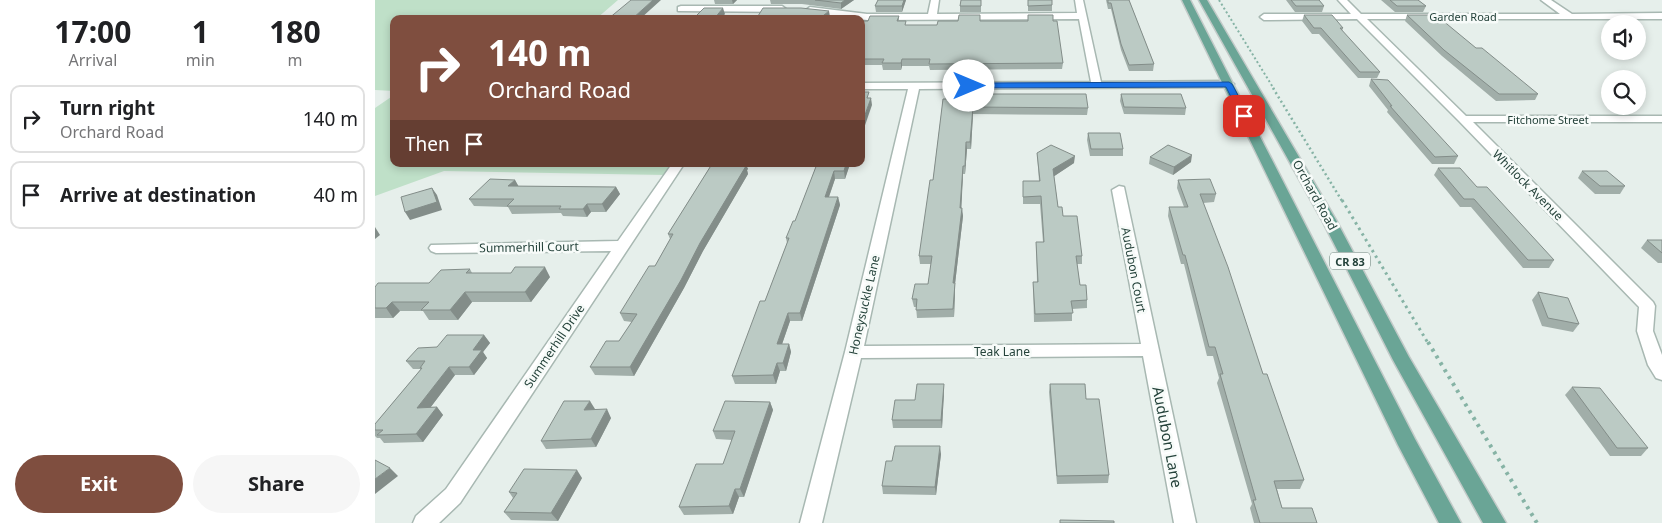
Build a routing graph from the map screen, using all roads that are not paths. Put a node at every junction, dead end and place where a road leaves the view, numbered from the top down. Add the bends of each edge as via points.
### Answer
1 (690, 0) edge
2 (935, 0) edge
3 (1079, 0) edge
4 (1186, 0) edge
5 (1203, 0) edge
6 (1342, 0) edge
7 (1545, 0) edge
8 (850, 15) edge
9 (1083, 16) junction
10 (1358, 16) junction
11 (1570, 16) junction
12 (1662, 16) edge
13 (865, 17) edge
14 (932, 17) junction
15 (1264, 17) dead end
16 (1229, 84) junction
17 (1097, 85) junction
18 (865, 86) edge
19 (914, 86) junction
20 (1463, 119) junction
21 (1662, 119) edge
22 (676, 167) edge
23 (1119, 190) dead end
24 (622, 246) junction
25 (436, 248) dead end
26 (1655, 306) edge
27 (1150, 350) junction
28 (854, 352) junction
29 (1662, 373) edge
30 (424, 523) edge
31 (811, 523) edge
32 (1185, 523) edge
33 (1450, 523) edge
34 (1495, 523) edge

1 - 8 street via 679,12 798,9
2 - 14 street
3 - 9 street
4 - 16 main road, CR 83
5 - 34 main road, Orchard Road / CR 83 via 1329,220 1402,360
6 - 10 street, Whitlock Avenue
7 - 11 street
9 - 14 street
9 - 17 street
10 - 11 street, Garden Road
10 - 15 street, Garden Road
10 - 20 street, Whitlock Avenue
11 - 12 street, Garden Road
13 - 14 street
16 - 17 street
16 - 33 main road, CR 83
17 - 19 street
18 - 19 street
19 - 28 street, Honeysuckle Lane
20 - 21 street, Fitchome Street
20 - 26 street, Whitlock Avenue
22 - 24 street, Summerhill Drive
23 - 27 street, Audubon Court
24 - 25 street, Summerhill Court
24 - 30 street, Summerhill Drive via 453,496
26 - 29 street, Whitlock Avenue via 1645,331
27 - 28 street, Teak Lane
27 - 32 street, Audubon Lane
28 - 31 street, Honeysuckle Lane

